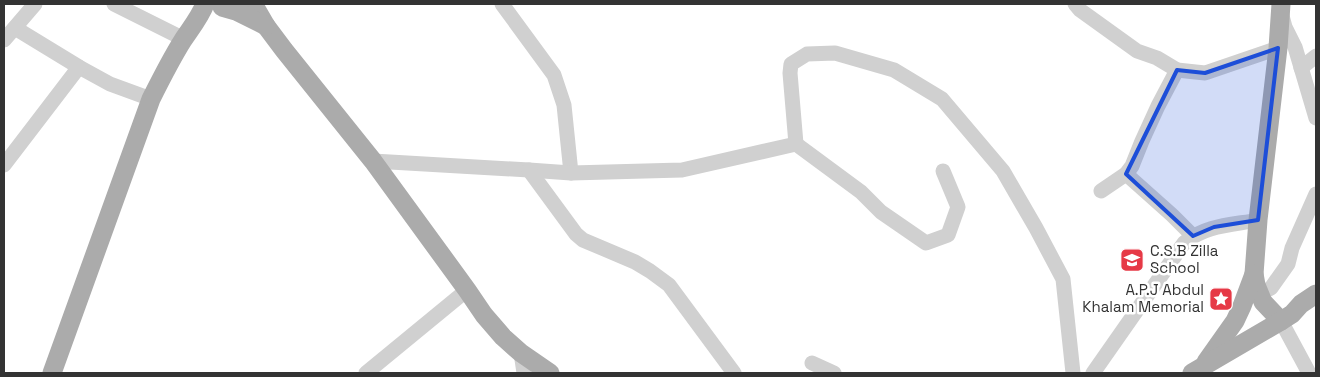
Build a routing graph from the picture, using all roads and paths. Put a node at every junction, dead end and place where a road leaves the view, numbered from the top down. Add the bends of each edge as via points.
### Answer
1 (35, 4) edge
2 (114, 4) edge
3 (251, 4) edge
4 (502, 4) edge
5 (1075, 4) edge
6 (214, 7) edge
7 (1281, 7) edge
8 (266, 26) junction
9 (15, 28) junction
10 (184, 38) junction
11 (4, 40) edge
12 (1278, 48) junction
13 (1316, 56) edge
14 (79, 67) junction
15 (1301, 68) junction
16 (1177, 70) junction
17 (152, 99) junction
18 (1316, 118) edge
19 (796, 144) junction
20 (373, 161) junction
21 (4, 165) edge
22 (529, 170) junction
23 (943, 171) dead end
24 (571, 173) junction
25 (1126, 174) junction
26 (1101, 191) dead end
27 (1316, 195) edge
28 (1258, 220) junction
29 (1193, 236) junction
30 (1254, 274) junction
31 (468, 290) junction
32 (1260, 294) junction
33 (1316, 294) edge
34 (1316, 307) edge
35 (1286, 317) junction
36 (520, 353) junction
37 (812, 363) dead end
38 (1197, 370) edge
39 (52, 373) edge
40 (366, 373) edge
41 (524, 373) edge
42 (550, 373) edge
43 (734, 373) edge
44 (834, 373) edge
45 (1073, 373) edge
46 (1094, 373) edge
47 (1309, 373) edge

1 - 9 street
2 - 10 street
3 - 8 main road
4 - 24 street via 554,75 564,105
5 - 16 street via 1137,51
6 - 8 main road via 236,12
6 - 10 main road
7 - 12 main road
7 - 15 street
8 - 20 main road
9 - 11 street
9 - 14 street
10 - 17 main road
12 - 16 street via 1205,73
12 - 28 main road
13 - 15 street
14 - 17 street via 110,84
14 - 21 street
15 - 18 street
16 - 25 street
17 - 39 main road
19 - 23 street via 861,192 881,212 926,242 948,235 958,208
19 - 24 street via 682,170
19 - 45 street via 791,64 807,54 835,53 894,70 942,99 1003,171 1063,279
20 - 22 street
20 - 31 main road
22 - 24 street
22 - 43 street via 583,240 635,262 669,285
25 - 26 street
25 - 29 street
27 - 32 street via 1288,264 1271,288
28 - 29 street via 1214,227
28 - 30 main road
29 - 46 street via 1184,243
30 - 32 main road
30 - 38 main road via 1235,321
31 - 36 main road via 484,316
31 - 40 street
32 - 35 main road via 1263,302
33 - 35 main road
34 - 35 main road
35 - 38 main road
35 - 47 street
36 - 41 street
36 - 42 main road
37 - 44 street

